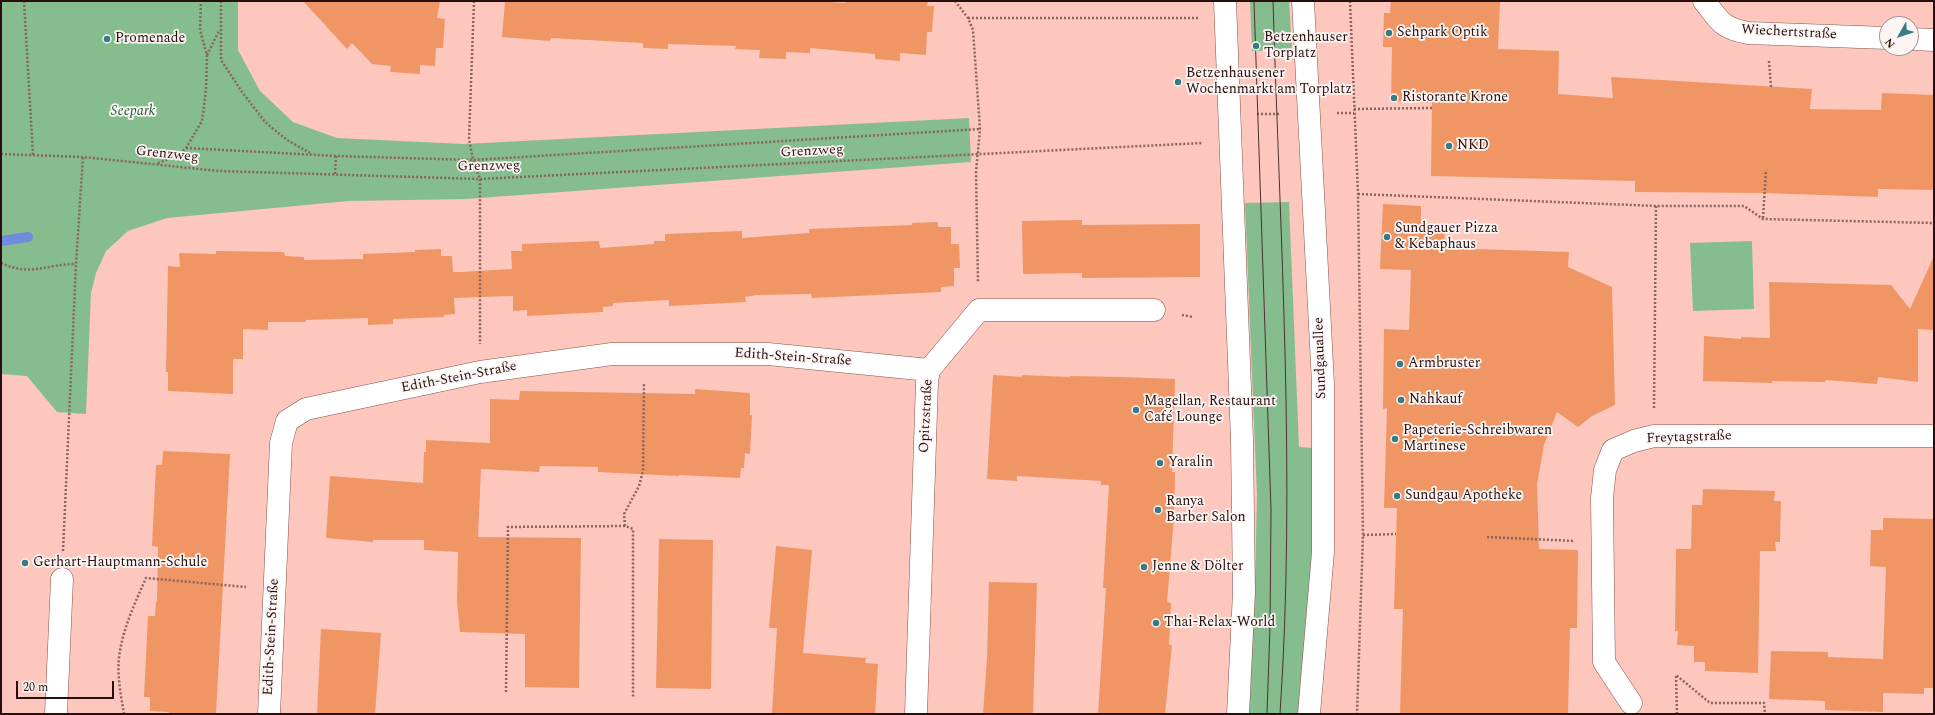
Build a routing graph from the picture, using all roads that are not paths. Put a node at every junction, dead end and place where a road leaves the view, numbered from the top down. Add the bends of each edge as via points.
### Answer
1 (1225, 1) edge
2 (1303, 1) edge
3 (1704, 1) edge
4 (1879, 38) edge
5 (1919, 39) edge
6 (1934, 40) edge
7 (1154, 310) dead end
8 (930, 370) junction
9 (1934, 436) edge
10 (62, 579) road end
11 (1631, 703) dead end
12 (56, 714) edge
13 (269, 714) edge
14 (916, 714) edge
15 (1238, 714) edge
16 (1309, 714) edge

1 - 15 street via 1242,440 1244,592
2 - 16 street, Sundgauallee via 1323,384 1323,552
3 - 4 street, Wiechertstraße via 1722,24 1732,30 1748,33
5 - 6 street
7 - 8 street, Opitzstraße via 978,310
8 - 13 street, Edith-Stein-Straße via 768,354 612,354 480,372 306,409 287,421 281,443
8 - 14 street, Opitzstraße via 927,382
9 - 11 street, Freytagstraße via 1654,436 1613,450 1605,470 1602,498 1604,662
10 - 12 street

